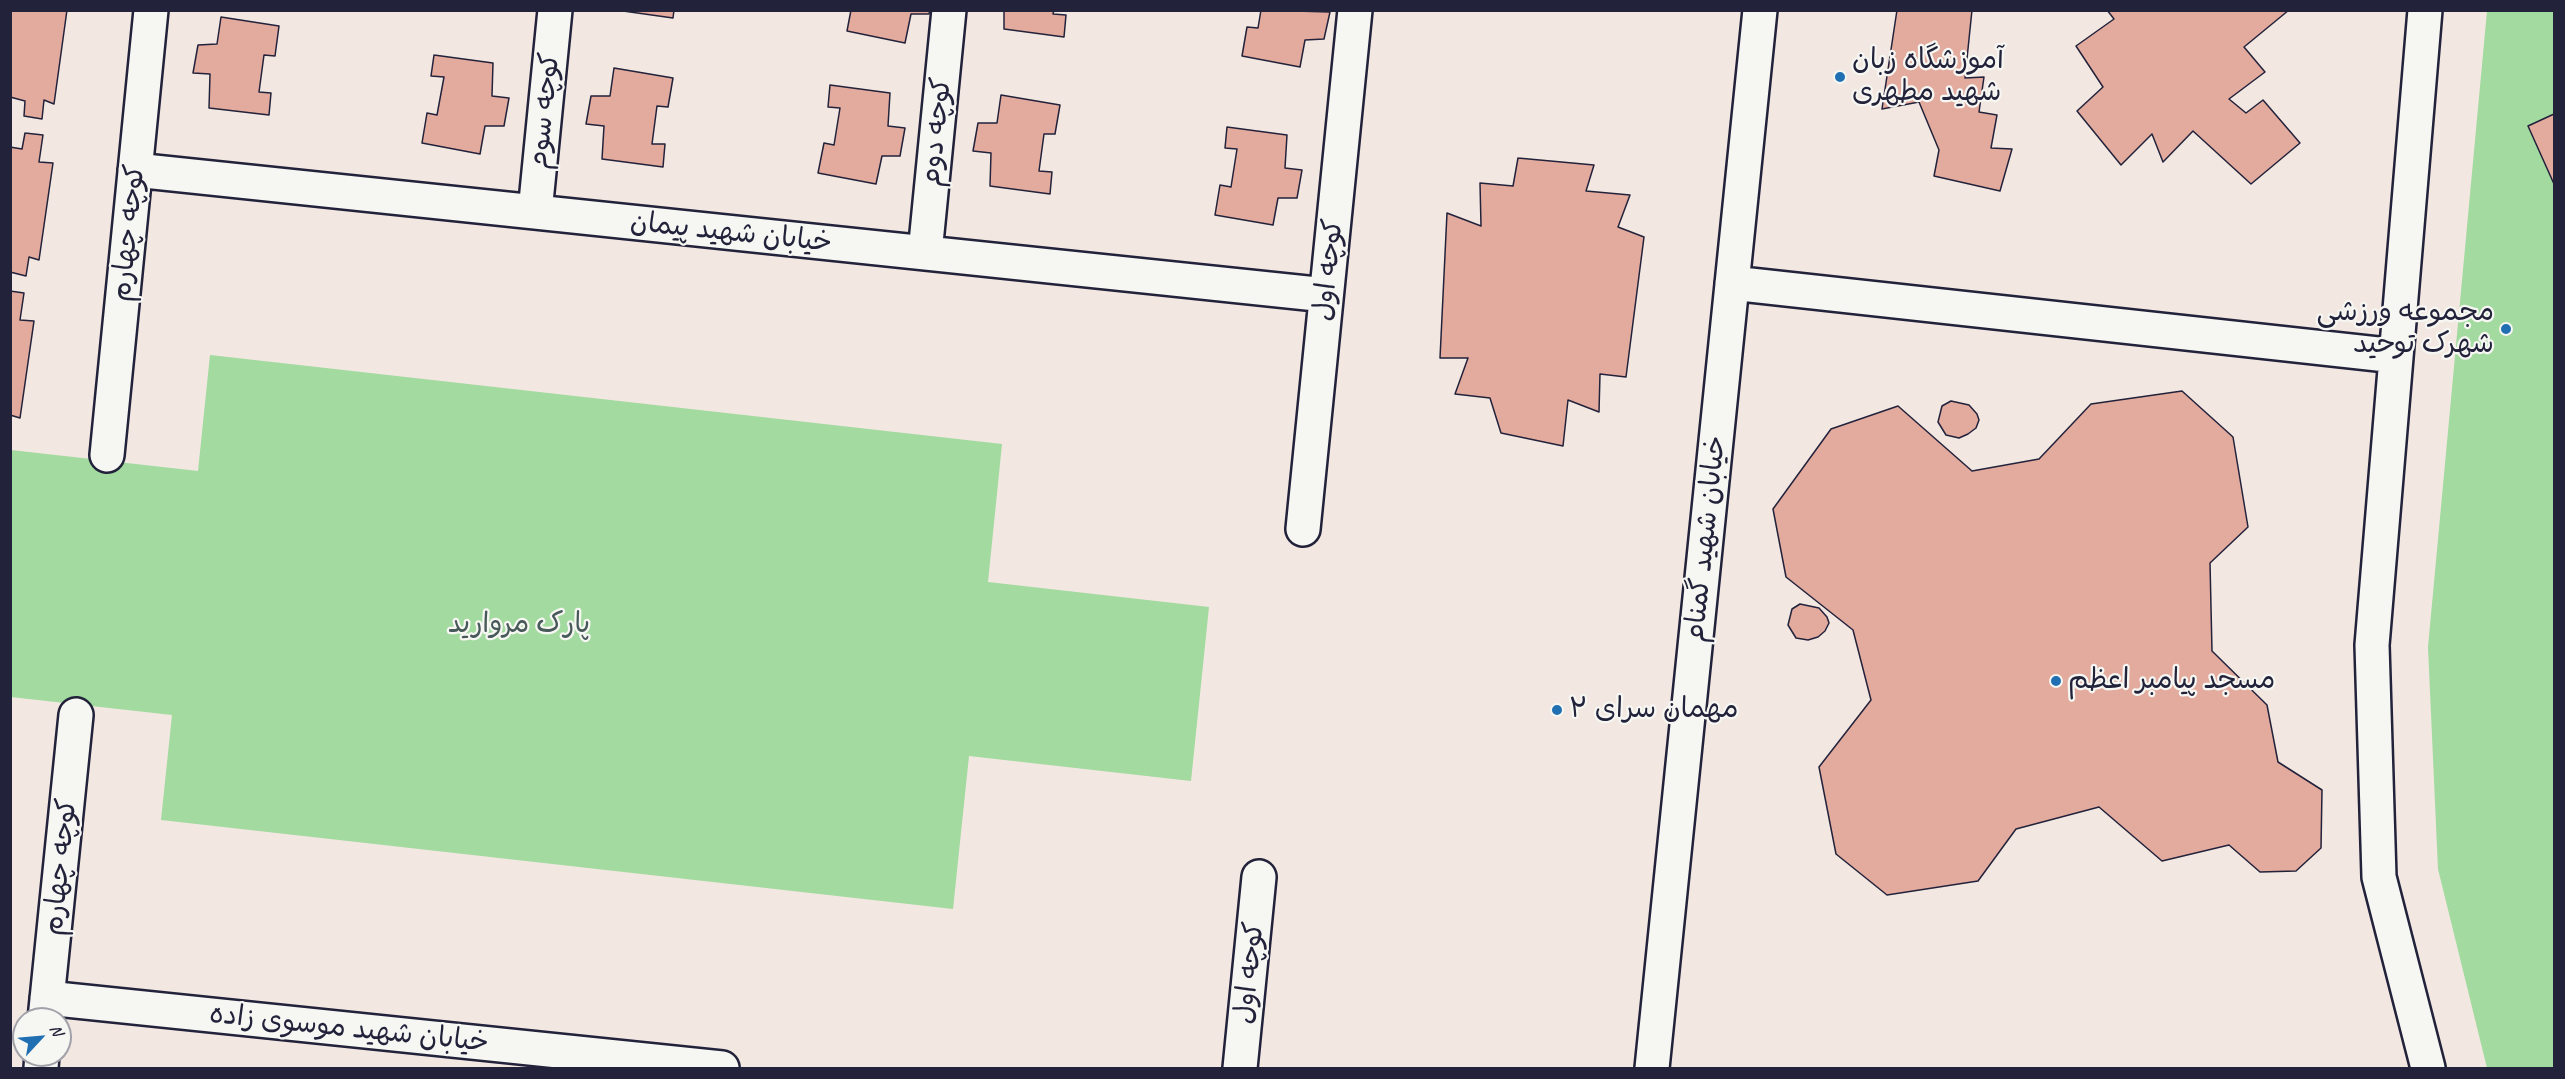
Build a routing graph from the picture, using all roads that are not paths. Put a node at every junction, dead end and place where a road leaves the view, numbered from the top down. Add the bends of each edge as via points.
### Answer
1 (151, 10) edge
2 (555, 10) edge
3 (949, 10) edge
4 (1355, 10) edge
5 (1760, 10) edge
6 (2425, 10) edge
7 (135, 170) junction
8 (535, 212) junction
9 (925, 253) junction
10 (1732, 283) junction
11 (1326, 295) junction
12 (2396, 356) junction
13 (106, 455) dead end
14 (1302, 529) dead end
15 (76, 715) dead end
16 (1259, 877) dead end
17 (46, 1007) edge
18 (72, 1011) edge
19 (447, 1054) edge
20 (722, 1068) edge
21 (1240, 1068) edge
22 (1652, 1068) edge
23 (2428, 1068) edge

1 - 7 street, کوچه چهارم
2 - 8 street, کوچه سوم
3 - 9 street, کوچه دوم
4 - 11 street, کوچه اول
5 - 10 street, خیابان شهید گمنام
6 - 12 street
7 - 8 street, خیابان شهید پیمان
7 - 13 street, کوچه چهارم
8 - 9 street, خیابان شهید پیمان
9 - 11 street, خیابان شهید پیمان
10 - 12 street
10 - 22 street, خیابان شهید گمنام
11 - 14 street, کوچه اول
12 - 23 street via 2372,645 2379,877
15 - 17 street, کوچه چهارم
16 - 21 street, کوچه اول
18 - 19 street, خیابان شهید موسوی زاده
19 - 20 street, خیابان شهید موسوی زاده

